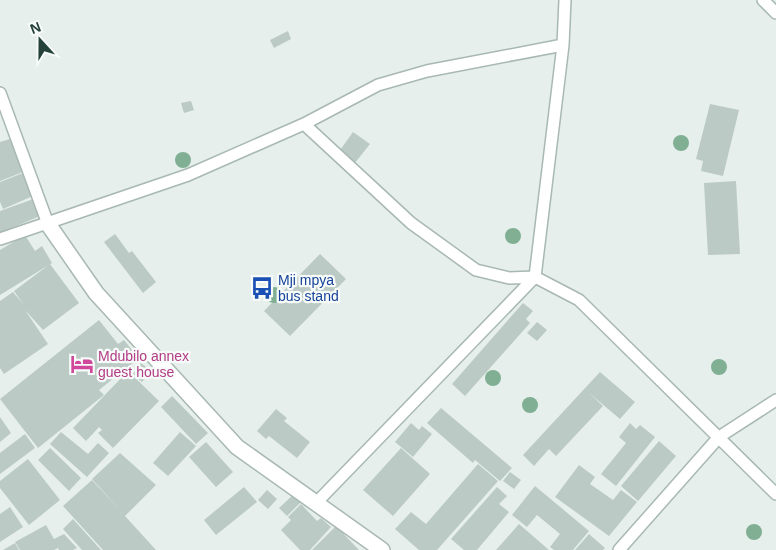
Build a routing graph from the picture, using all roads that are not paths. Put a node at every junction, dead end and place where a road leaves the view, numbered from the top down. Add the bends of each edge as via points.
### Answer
1 (565, 0) edge
2 (763, 0) edge
3 (776, 13) edge
4 (563, 45) junction
5 (0, 93) edge
6 (304, 124) junction
7 (48, 224) junction
8 (0, 239) edge
9 (535, 277) junction
10 (776, 400) edge
11 (719, 437) junction
12 (776, 494) edge
13 (317, 502) junction
14 (382, 550) edge
15 (619, 550) edge

1 - 4 lane
2 - 3 lane
4 - 6 lane via 427,71 378,85
4 - 9 lane
5 - 7 lane
6 - 7 lane via 188,175
6 - 9 lane via 410,223 476,270 509,278
7 - 8 lane
7 - 13 street via 96,293 237,447
9 - 11 lane via 579,300
9 - 13 lane
10 - 11 lane
11 - 12 lane
11 - 15 lane
13 - 14 street

